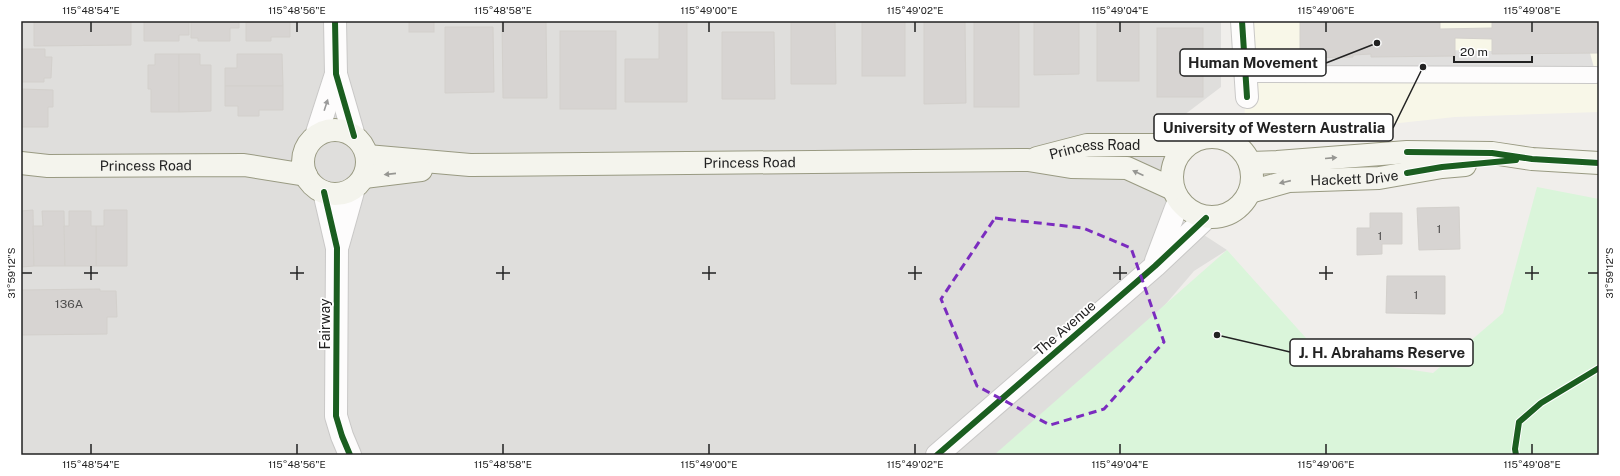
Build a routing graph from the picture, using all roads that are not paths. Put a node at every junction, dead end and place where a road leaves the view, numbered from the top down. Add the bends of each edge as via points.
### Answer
1 (335, 21) edge
2 (1242, 21) edge
3 (336, 74) junction
4 (1246, 74) junction
5 (1596, 75) dead end
6 (1247, 97) dead end
7 (354, 136) junction
8 (310, 144) junction
9 (1187, 145) junction
10 (1532, 159) junction
11 (1028, 160) junction
12 (1599, 162) edge
13 (21, 163) edge
14 (1250, 163) junction
15 (244, 165) junction
16 (48, 166) junction
17 (21, 173) edge
18 (361, 173) junction
19 (306, 175) junction
20 (324, 192) junction
21 (1250, 192) junction
22 (1176, 195) junction
23 (1206, 218) junction
24 (337, 248) junction
25 (1154, 266) junction
26 (350, 455) edge
27 (937, 455) edge

1 - 3 street
2 - 4 street
3 - 7 street
8 -> 3 street
4 - 5 lane
4 - 6 street
7 - 8 main road via 345,131 335,130 325,132
7 - 18 main road via 360,141
8 - 15 main road
8 - 19 main road via 304,168
9 - 11 main road, Princess Road via 1088,145
9 - 14 main road via 1209,136 1222,138 1234,143
9 - 22 main road via 1174,163 1172,176
10 - 12 main road, Hackett Drive
14 -> 10 main road, Hackett Drive via 1407,152 1492,153
10 -> 21 main road, Hackett Drive via 1442,166 1379,178 1289,181
11 - 18 main road, Princess Road via 470,165
22 -> 11 main road, Princess Road via 1127,168 1071,167
13 - 16 main road, Princess Road
14 - 21 main road via 1253,175
15 - 16 main road, Princess Road
15 - 19 main road
16 - 17 main road, Princess Road
18 - 20 main road via 344,193
18 - 24 street, Fairway
19 - 20 main road via 316,188
20 - 24 street, Fairway
21 - 23 main road via 1237,209 1226,215
22 - 23 main road via 1189,210
22 - 25 street, The Avenue
23 - 25 street, The Avenue
24 - 26 street, Fairway via 336,416
25 - 27 street, The Avenue

